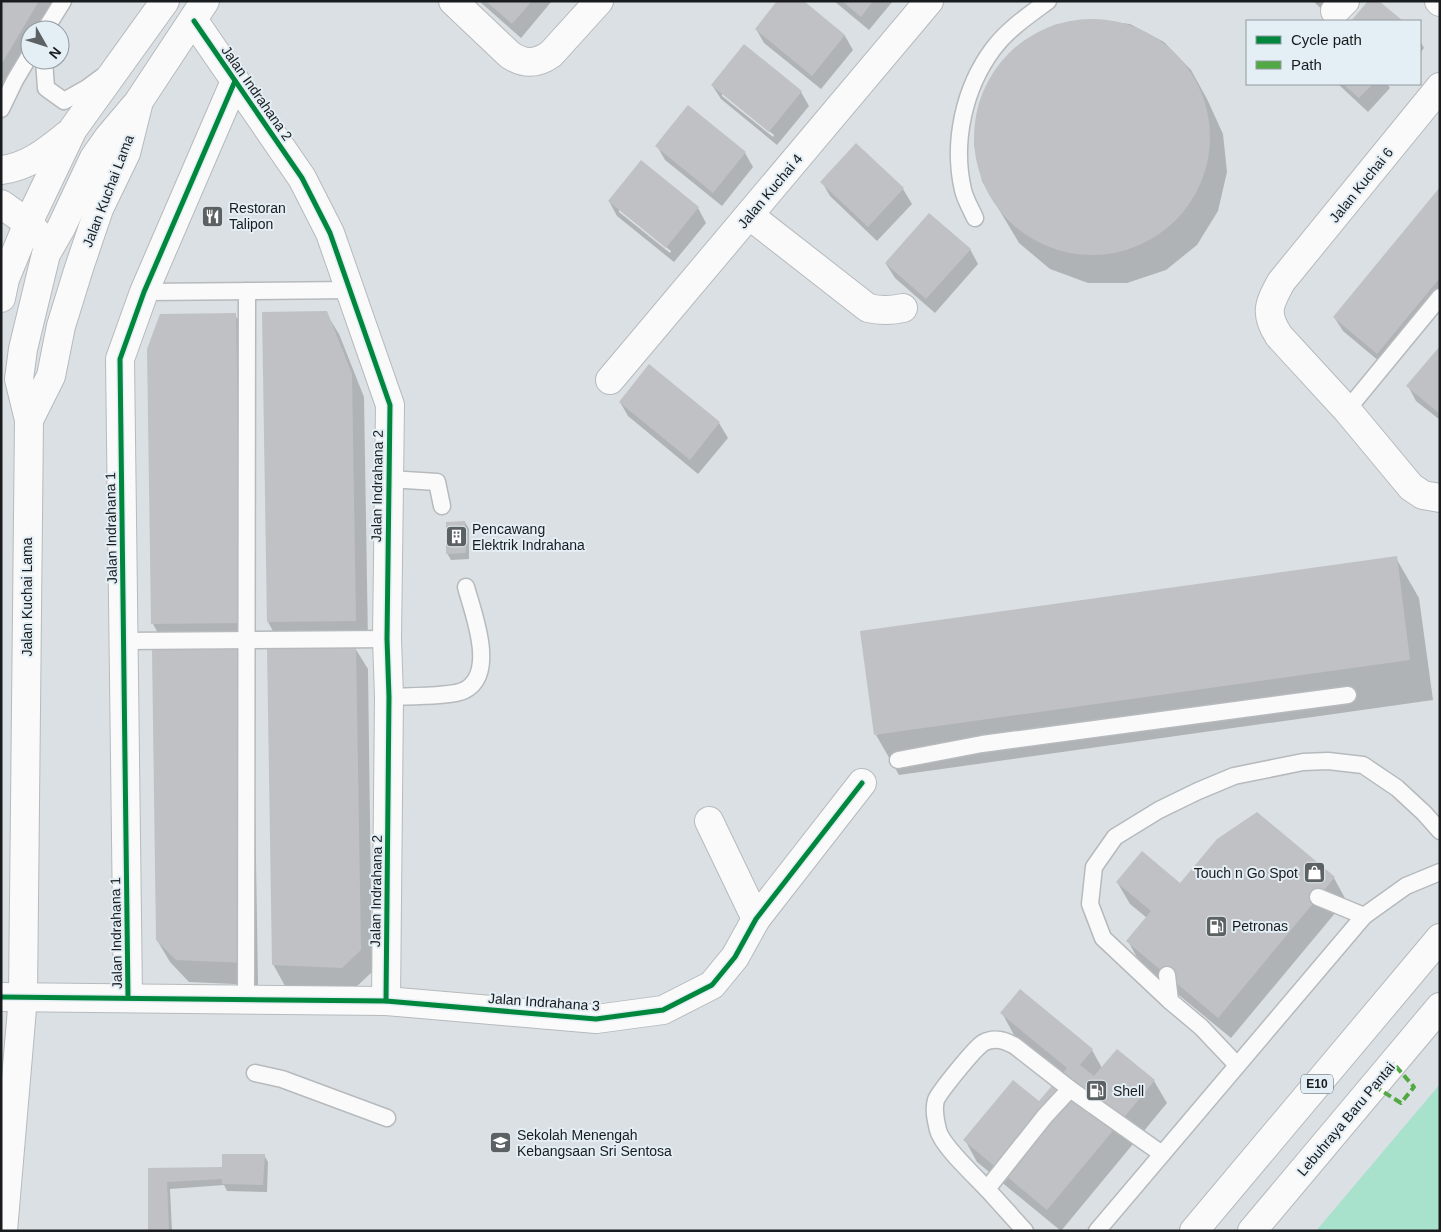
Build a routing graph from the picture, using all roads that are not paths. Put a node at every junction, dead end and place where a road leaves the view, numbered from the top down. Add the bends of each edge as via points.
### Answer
1 (63, 1) edge
2 (165, 1) edge
3 (453, 1) edge
4 (599, 1) edge
5 (929, 1) edge
6 (1048, 1) edge
7 (200, 11) edge
8 (51, 20) edge
9 (121, 62) junction
10 (21, 70) edge
11 (45, 70) edge
12 (235, 81) junction
13 (1440, 87) edge
14 (139, 101) junction
15 (1, 109) edge
16 (73, 129) junction
17 (1, 170) edge
18 (1, 204) edge
19 (749, 215) junction
20 (975, 218) dead end
21 (28, 224) junction
22 (7, 254) edge
23 (46, 254) junction
24 (351, 290) junction
25 (247, 291) junction
26 (144, 292) junction
27 (1440, 296) edge
28 (1, 298) edge
29 (903, 308) dead end
30 (610, 380) dead end
31 (1347, 410) junction
32 (29, 420) junction
33 (389, 479) junction
34 (1440, 498) edge
35 (442, 506) dead end
36 (466, 587) dead end
37 (247, 640) junction
38 (387, 640) junction
39 (123, 641) junction
40 (1348, 695) dead end
41 (389, 697) junction
42 (898, 760) dead end
43 (862, 783) dead end
44 (709, 821) dead end
45 (1440, 831) edge
46 (1440, 872) edge
47 (1318, 897) dead end
48 (1364, 916) junction
49 (756, 919) junction
50 (1440, 938) edge
51 (1167, 975) dead end
52 (12, 997) edge
53 (128, 998) junction
54 (246, 1000) junction
55 (1170, 1000) junction
56 (386, 1001) junction
57 (1440, 1007) edge
58 (1237, 1065) junction
59 (254, 1073) dead end
60 (1070, 1089) junction
61 (387, 1118) dead end
62 (1162, 1154) junction
63 (987, 1189) junction
64 (3, 1231) edge
65 (1025, 1231) edge
66 (1097, 1231) edge
67 (1194, 1231) edge
68 (1252, 1231) edge

1 - 8 lane
2 - 9 main road
3 - 4 main road via 510,55 531,63 551,54
5 - 19 main road, Jalan Kuchai 4
6 - 20 lane via 1021,20 994,48 967,101 958,153 963,191
7 - 12 main road, Jalan Indrahana 2
7 - 14 main road, Jalan Kuchai Lama
9 - 11 lane via 87,88 64,100 46,88
9 - 16 main road
10 - 15 lane
12 - 24 main road, Jalan Indrahana 2 via 302,178 330,234
12 - 26 main road, Jalan Indrahana 1
13 - 31 main road, Jalan Kuchai 6 via 1281,282 1272,298 1268,312 1279,336
14 - 23 main road via 94,158
14 - 32 main road, Jalan Kuchai Lama via 126,153 99,209 79,268 50,376
16 - 17 main road via 41,156
16 - 21 main road
18 - 21 main road
19 - 29 main road via 868,308 880,311
19 - 30 main road, Jalan Kuchai 4
21 - 22 main road
21 - 23 main road via 39,233
22 - 23 main road via 24,262
22 - 28 main road
23 - 32 main road via 19,379
24 - 25 lane
24 - 33 main road, Jalan Indrahana 2 via 390,405
25 - 26 lane
25 - 37 lane
26 - 39 main road, Jalan Indrahana 1 via 120,359
27 - 31 lane
31 - 34 main road, Jalan Kuchai 6 via 1411,487 1422,495
32 - 52 main road, Jalan Kuchai Lama
33 - 35 lane via 437,482
33 - 38 main road, Jalan Indrahana 2
36 - 41 lane via 481,642 481,663 474,684 453,693
37 - 38 lane
37 - 39 lane
37 - 54 lane
38 - 41 main road, Jalan Indrahana 2
39 - 53 main road, Jalan Indrahana 1
40 - 42 lane via 982,744
41 - 56 main road, Jalan Indrahana 2
43 - 49 main road, Jalan Indrahana 3
44 - 49 main road
45 - 55 lane via 1397,788 1362,765 1328,761 1304,762 1234,776 1159,810 1115,837 1094,867 1090,904 1102,938
46 - 48 lane via 1406,886
47 - 48 lane
48 - 58 lane
49 - 56 main road, Jalan Indrahana 3 via 735,957 712,986 663,1010 596,1019
50 - 67 main road, E10
51 - 55 lane
52 - 53 main road, Jalan Indrahana 3
52 - 64 main road, Jalan Kuchai Lama
53 - 54 main road, Jalan Indrahana 3
54 - 56 main road, Jalan Indrahana 3
55 - 58 lane
57 - 68 main road, Lebuhraya Baru Pantai
58 - 62 lane
59 - 61 lane via 282,1079
60 - 62 lane
60 - 63 lane
60 - 63 lane via 1005,1040 983,1043 974,1051 938,1096 935,1114 941,1138
62 - 66 lane
63 - 65 lane

